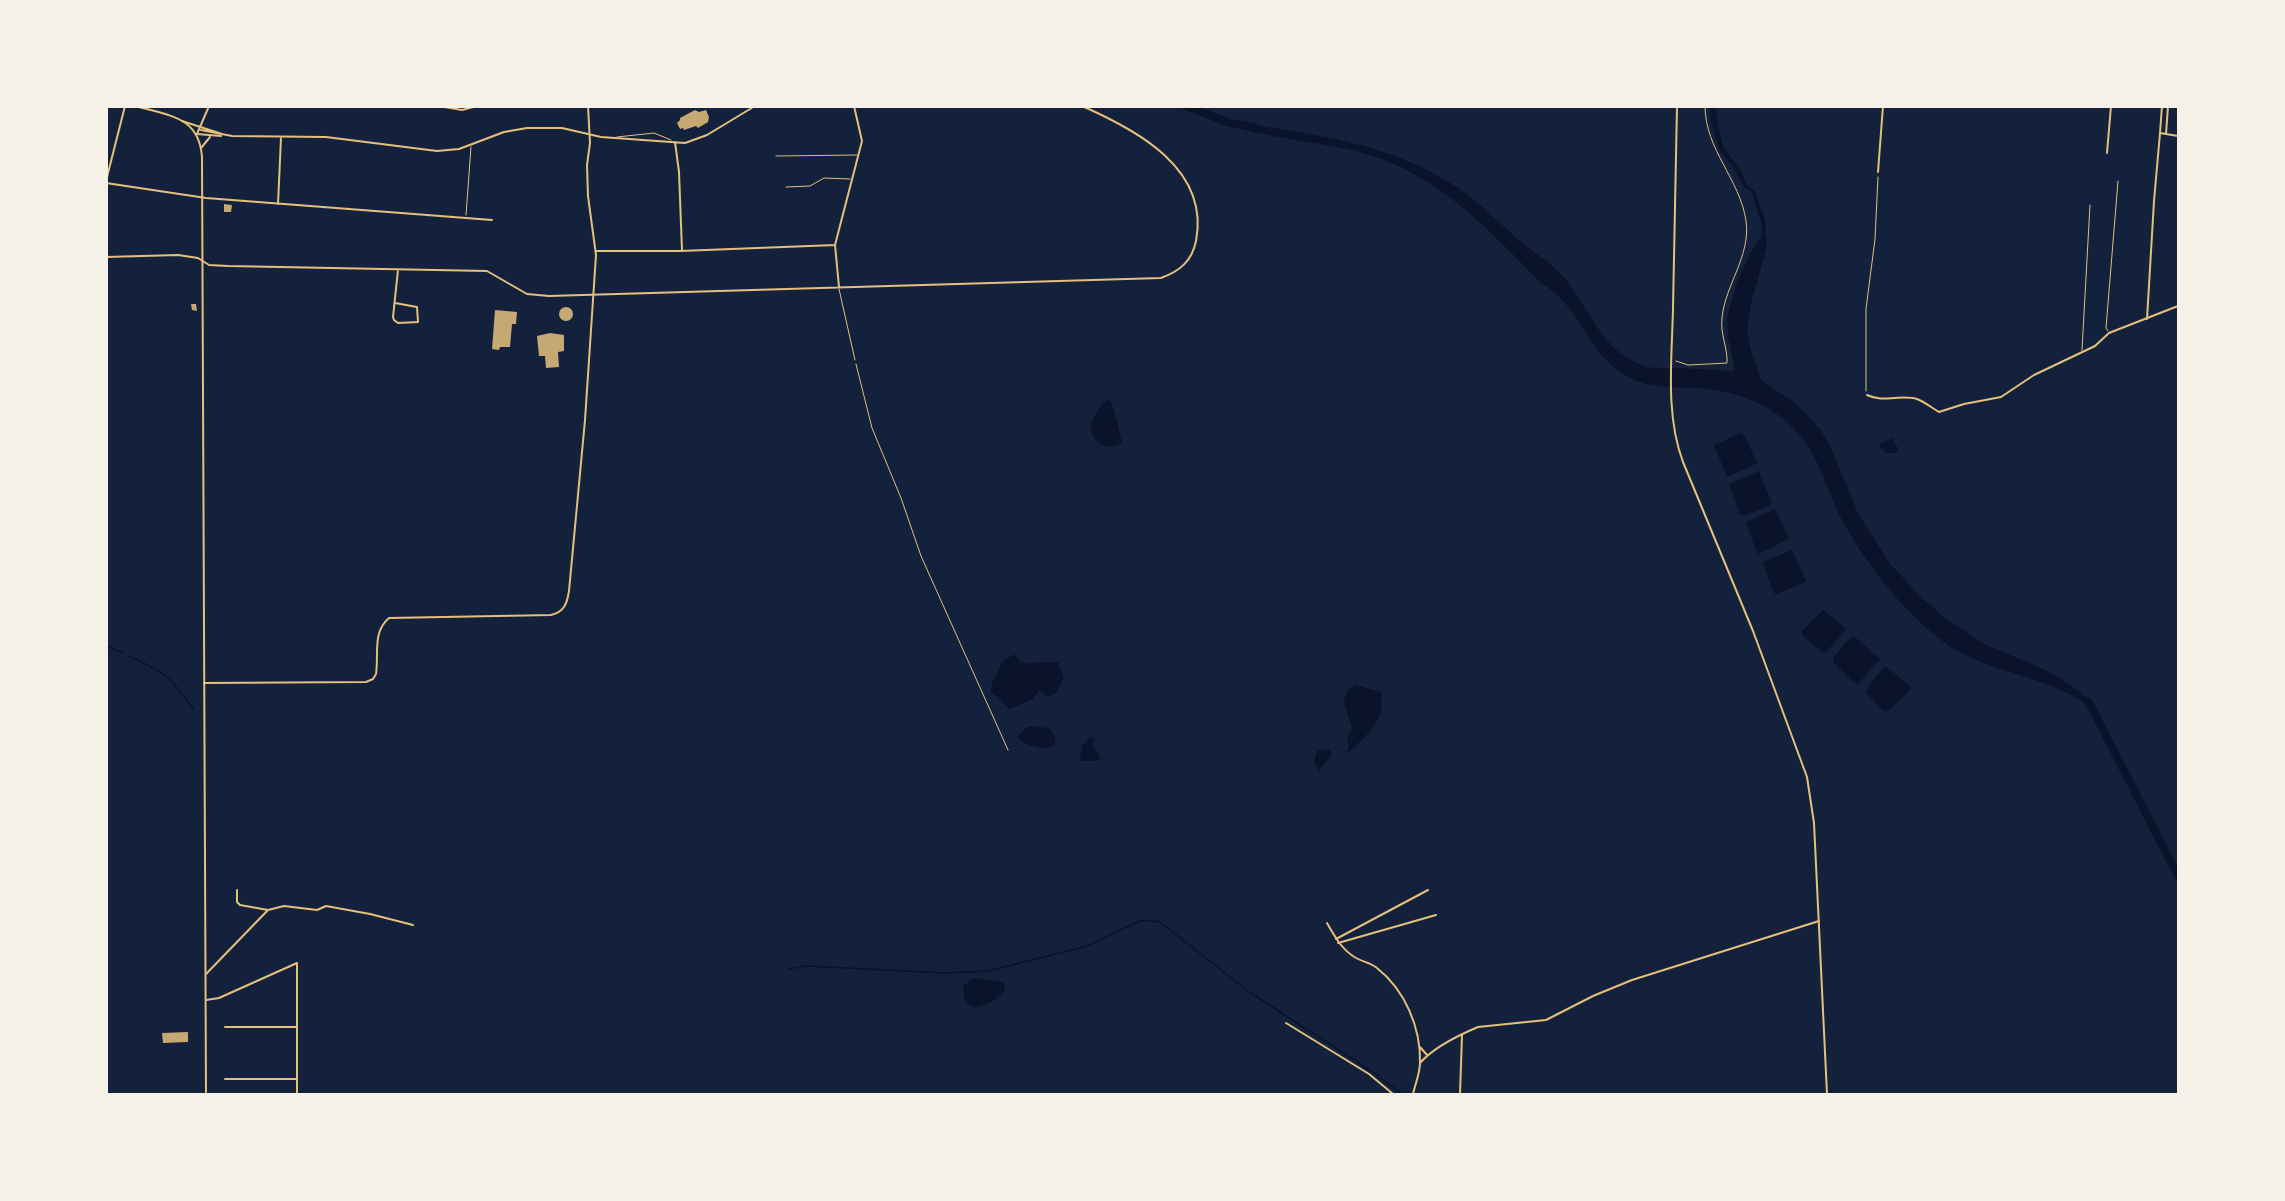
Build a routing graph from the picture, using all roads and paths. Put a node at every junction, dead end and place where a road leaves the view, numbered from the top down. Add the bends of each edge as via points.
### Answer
1 (125, 106) edge
2 (136, 106) edge
3 (209, 106) edge
4 (439, 106) edge
5 (477, 106) edge
6 (588, 106) edge
7 (755, 106) edge
8 (854, 106) edge
9 (1082, 106) edge
10 (1677, 106) edge
11 (1705, 106) edge
12 (1883, 106) edge
13 (2111, 106) edge
14 (2162, 106) edge
15 (2168, 106) edge
16 (181, 120) junction
17 (202, 126) junction
18 (201, 130) junction
19 (2160, 133) junction
20 (197, 134) junction
21 (589, 134) junction
22 (2166, 134) junction
23 (226, 135) junction
24 (213, 136) junction
25 (2178, 136) edge
26 (616, 137) junction
27 (281, 138) junction
28 (675, 142) junction
29 (471, 145) junction
30 (201, 148) junction
31 (2108, 153) dead end
32 (859, 155) junction
33 (776, 156) dead end
34 (1878, 172) joint
35 (852, 180) junction
36 (2118, 181) dead end
37 (106, 182) edge
38 (786, 188) dead end
39 (202, 198) junction
40 (278, 204) junction
41 (2090, 205) dead end
42 (466, 219) junction
43 (492, 220) dead end
44 (835, 245) junction
45 (682, 250) junction
46 (596, 251) junction
47 (106, 257) edge
48 (202, 261) junction
49 (398, 270) junction
50 (839, 287) junction
51 (593, 294) junction
52 (395, 303) junction
53 (2178, 306) edge
54 (2147, 319) junction
55 (2109, 333) junction
56 (2083, 352) junction
57 (855, 360) joint
58 (1672, 362) junction
59 (1867, 395) joint
60 (204, 683) junction
61 (1008, 750) dead end
62 (237, 890) dead end
63 (1428, 890) dead end
64 (268, 910) junction
65 (1436, 915) dead end
66 (1819, 921) junction
67 (1327, 923) dead end
68 (412, 925) dead end
69 (1336, 939) junction
70 (1338, 942) junction
71 (206, 974) junction
72 (206, 1000) junction
73 (1286, 1023) dead end
74 (225, 1027) dead end
75 (297, 1027) junction
76 (1462, 1035) junction
77 (1420, 1047) junction
78 (1427, 1055) junction
79 (1420, 1063) junction
80 (225, 1079) dead end
81 (297, 1079) junction
82 (206, 1095) edge
83 (297, 1095) edge
84 (1393, 1095) edge
85 (1413, 1095) edge
86 (1460, 1095) edge
87 (1827, 1095) edge

1 - 37 street
2 - 16 street
3 - 17 street
4 - 5 street via 462,110
6 - 21 street
7 - 28 street via 695,140
8 - 32 street via 861,134
9 - 50 street via 1136,133 1164,155 1190,186 1197,235 1189,261 1177,271 1161,278
10 - 58 street
11 - 58 path via 1712,145 1732,179 1744,210 1747,235 1722,317 1727,363
12 - 34 street
13 - 31 street
14 - 19 street
15 - 22 street
16 - 17 street
16 - 20 street
17 - 18 street
17 - 23 street
18 - 20 street
18 - 23 street
19 - 22 street
19 - 54 street
20 - 24 street
20 - 30 street
21 - 26 street
21 - 29 street via 562,128 519,129
21 - 46 street via 588,196
22 - 25 street
23 - 24 street
23 - 27 street
24 - 30 street
26 - 28 street
26 - 28 lane via 654,134
27 - 29 street via 326,137 437,151
27 - 40 street
28 - 45 street
29 - 42 lane
30 - 39 street
32 - 33 lane
32 - 35 street
34 - 59 path via 1866,309
35 - 38 lane via 824,178 810,186
35 - 44 street
36 - 55 lane via 2106,328
37 - 39 street
39 - 40 street
39 - 48 street
40 - 42 street
41 - 56 lane
42 - 43 street
44 - 45 street
44 - 50 street
45 - 46 street
46 - 51 street
47 - 48 street via 178,255
48 - 49 street via 228,266
48 - 60 street
49 - 51 street via 487,271 538,296
49 - 52 street
50 - 51 street
50 - 57 lane
51 - 60 street via 569,591 561,611 550,615 389,618 379,632 376,674 366,682
52 - 52 street via 395,322 418,322 417,307
53 - 54 street
54 - 55 street
55 - 56 street
56 - 59 street via 2034,375 2001,397 1939,412 1919,400 1882,400
57 - 61 path via 872,428 921,556
58 - 66 street via 1674,434 1680,455 1753,631 1804,768 1811,798
60 - 71 street
62 - 64 street via 240,905
63 - 69 street
64 - 68 street via 284,906 317,910 326,906
64 - 71 street
65 - 70 street
66 - 76 street via 1632,980 1546,1020 1479,1028
66 - 87 street
67 - 69 street
69 - 70 street
70 - 77 street via 1351,955 1378,969 1400,993
71 - 72 street
72 - 75 street via 219,998 297,963
72 - 82 street
73 - 84 street via 1369,1074
74 - 75 street
75 - 81 street
76 - 78 street
76 - 86 street
77 - 78 street
77 - 79 street
78 - 79 street
79 - 85 street
80 - 81 street
81 - 83 street

